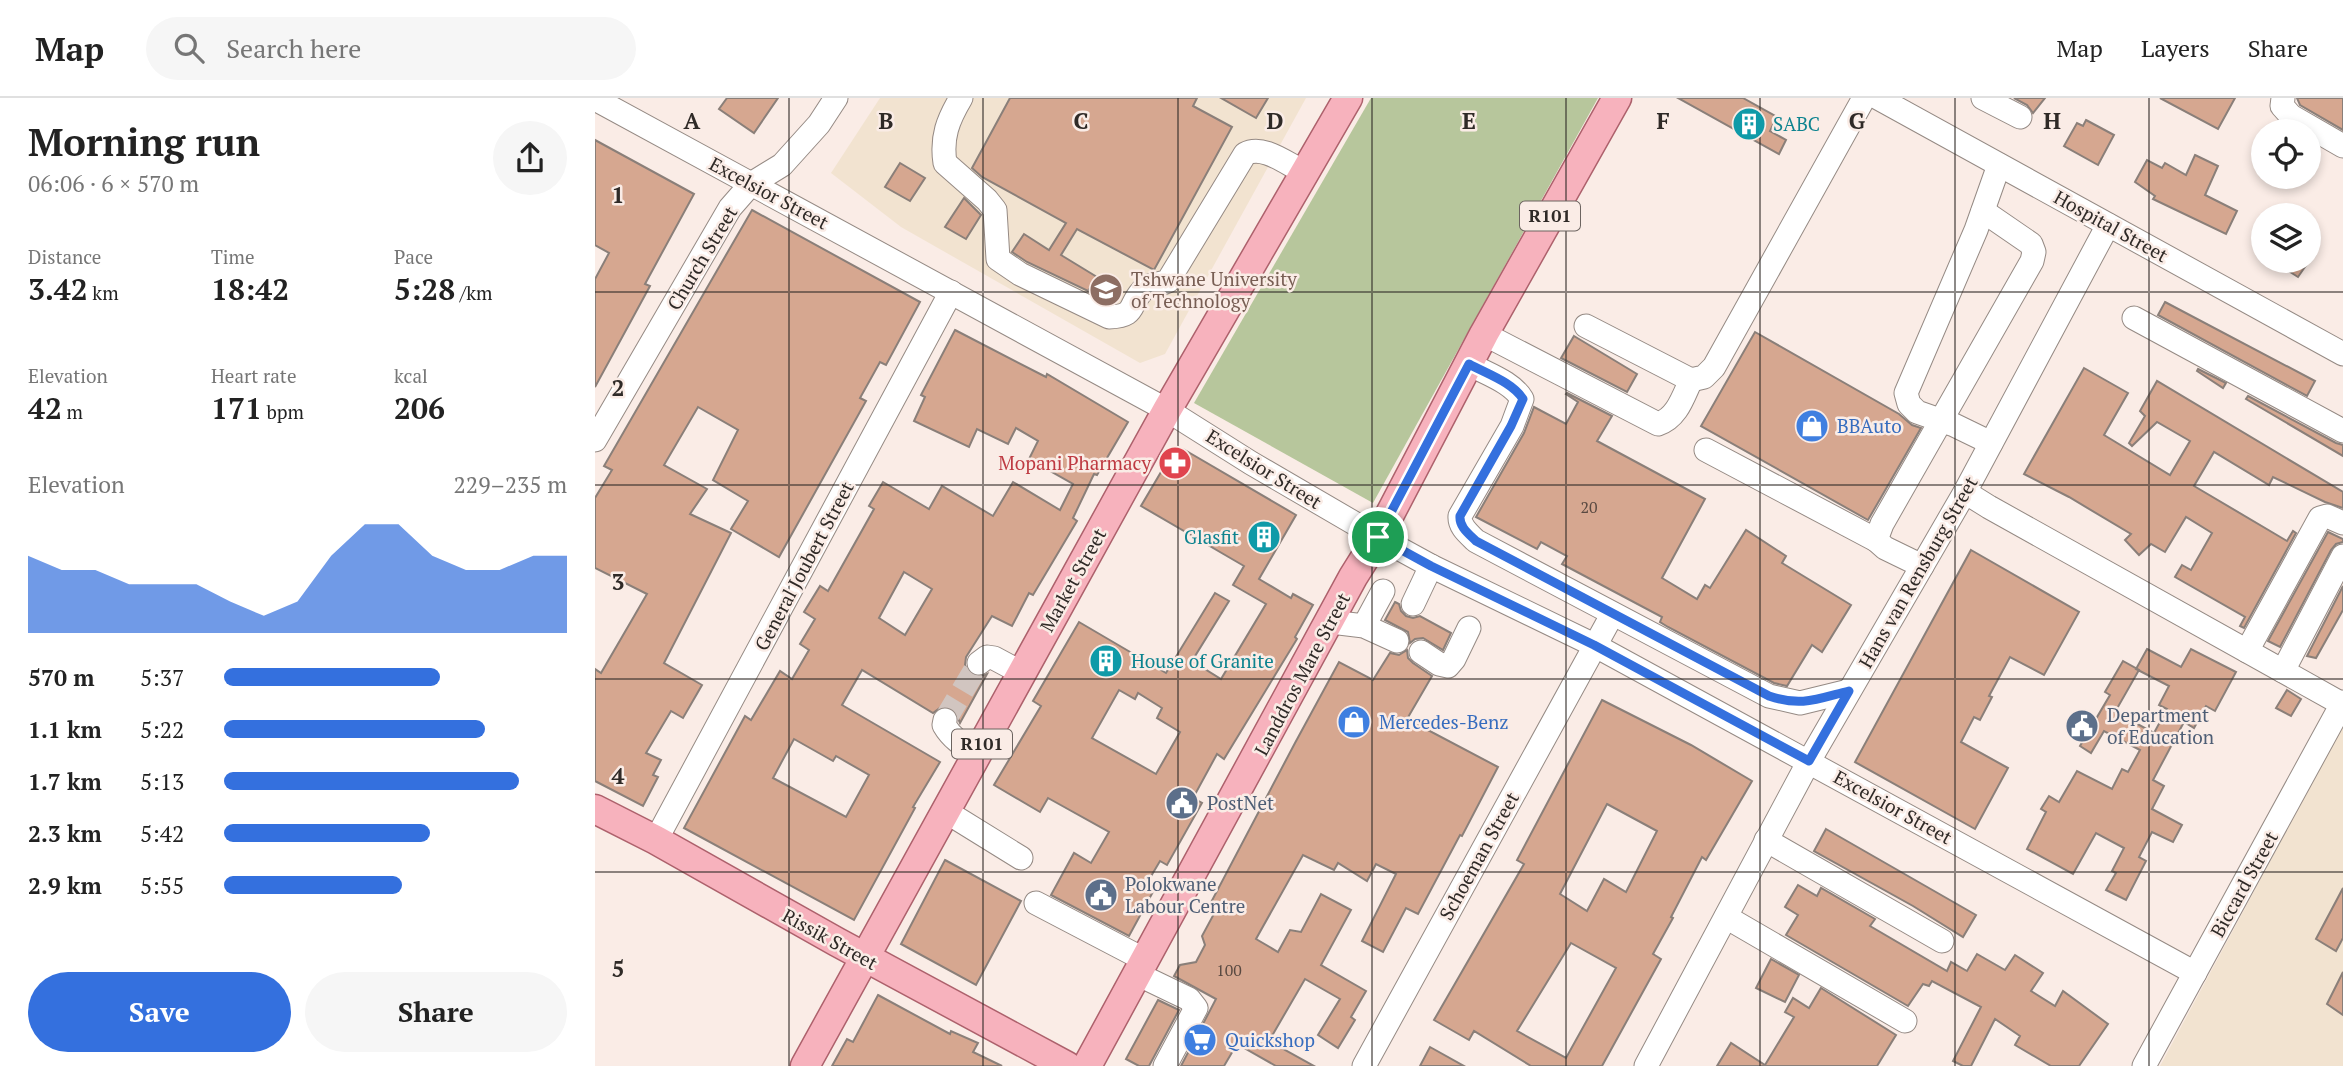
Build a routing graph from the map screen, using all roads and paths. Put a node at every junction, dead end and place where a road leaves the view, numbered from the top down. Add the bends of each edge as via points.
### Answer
1 (836, 98) edge
2 (961, 98) edge
3 (1348, 98) edge
4 (1617, 98) edge
5 (1864, 98) edge
6 (1878, 98) edge
7 (1983, 98) edge
8 (2283, 98) edge
9 (595, 99) edge
10 (632, 107) edge
11 (2020, 117) dead end
12 (2343, 146) edge
13 (1999, 165) junction
14 (1304, 172) junction
15 (751, 184) junction
16 (1983, 211) junction
17 (2108, 225) junction
18 (951, 292) junction
19 (2134, 318) dead end
20 (1587, 326) dead end
21 (1484, 334) junction
22 (2343, 354) edge
23 (1469, 364) junction
24 (1691, 380) junction
25 (1167, 410) junction
26 (1941, 422) junction
27 (2343, 431) edge
28 (595, 440) edge
29 (1991, 443) junction
30 (1706, 450) dead end
31 (1965, 492) junction
32 (2343, 523) edge
33 (1378, 537) junction
34 (1876, 540) junction
35 (2343, 556) edge
36 (1431, 566) junction
37 (1922, 566) junction
38 (1383, 591) dead end
39 (1413, 604) dead end
40 (1612, 615) junction
41 (1331, 622) junction
42 (1364, 626) junction
43 (1469, 628) dead end
44 (1397, 640) dead end
45 (1594, 645) junction
46 (2247, 651) junction
47 (1421, 652) dead end
48 (979, 663) dead end
49 (2283, 671) junction
50 (1022, 673) junction
51 (1849, 691) junction
52 (2342, 703) edge
53 (945, 720) dead end
54 (977, 754) junction
55 (1809, 761) junction
56 (595, 809) edge
57 (945, 811) junction
58 (1766, 840) junction
59 (656, 841) junction
60 (1021, 858) dead end
61 (1036, 903) dead end
62 (1726, 917) junction
63 (1941, 941) dead end
64 (865, 958) junction
65 (1141, 967) junction
66 (2195, 973) junction
67 (1905, 1021) dead end
68 (805, 1066) edge
69 (1067, 1066) edge
70 (1087, 1066) edge
71 (1165, 1066) edge
72 (1364, 1066) edge
73 (1646, 1066) edge
74 (2144, 1066) edge

1 - 15 street, Church Street via 782,165
2 - 14 street via 950,117 943,146 945,163 995,210 998,259 1109,317 1131,312 1142,290 1168,281 1245,154 1261,151
3 - 14 main road, Market Street / R101
4 - 21 main road, Landdros Mare Street / R101
5 - 24 street via 1714,367 1704,377
6 - 13 street, Hospital Street
7 - 11 street
8 - 12 street via 2282,106 2291,116
9 - 10 street, Excelsior Street
10 - 15 street, Excelsior Street
13 - 16 street
13 - 17 street, Hospital Street
14 - 25 main road, Market Street / R101
15 - 18 street, Excelsior Street
15 - 28 street, Church Street via 714,232
16 - 26 street via 1906,393 1917,412
16 - 26 street via 2031,244 2034,252
17 - 22 street, Hospital Street
17 - 29 street, Hans van Rensburg Street
18 - 25 street, Excelsior Street
18 - 59 street, General Joubert Street
19 - 27 street
20 - 24 street
21 - 23 main road, Landdros Mare Street / R101
21 - 24 street via 1658,424 1674,414
23 - 33 main road, Landdros Mare Street / R101
23 - 40 street via 1518,391 1523,399 1459,521 1476,541
25 - 33 street, Excelsior Street
25 - 50 main road, Market Street / R101
26 - 29 street
26 - 34 street
29 - 31 street, Hans van Rensburg Street
30 - 34 street
31 - 37 street, Hans van Rensburg Street
31 - 46 street
32 - 46 street via 2320,518
33 - 36 street, Excelsior Street
33 - 41 main road, Landdros Mare Street / R101
34 - 37 street
35 - 49 street
36 - 39 street
36 - 45 street, Excelsior Street
37 - 51 street, Hans van Rensburg Street
38 - 42 street
40 - 45 street, Schoeman Street
40 - 51 street via 1786,702
41 - 42 street
41 - 65 main road, Landdros Mare Street / R101
42 - 44 street
43 - 47 street via 1448,666
45 - 55 street, Excelsior Street
45 - 72 street, Schoeman Street
46 - 49 street
48 - 50 street via 994,657
49 - 52 street
50 - 54 main road, Market Street / R101
51 - 55 street, Hans van Rensburg Street
52 - 66 street, Biccard Street
53 - 54 street via 947,731
54 - 57 main road, Market Street / R101
55 - 58 street, Hans van Rensburg Street
55 - 66 street, Excelsior Street
56 - 59 main road, Rissik Street
57 - 60 street
57 - 64 main road, Market Street / R101
58 - 62 street, Hans van Rensburg Street
58 - 63 street
59 - 64 main road, Rissik Street
61 - 65 street
62 - 67 street
62 - 73 street, Hans van Rensburg Street
64 - 68 main road, Market Street / R101
64 - 69 main road, Rissik Street
65 - 70 main road, Landdros Mare Street / R101
65 - 71 street via 1196,1008
66 - 74 street, Biccard Street

